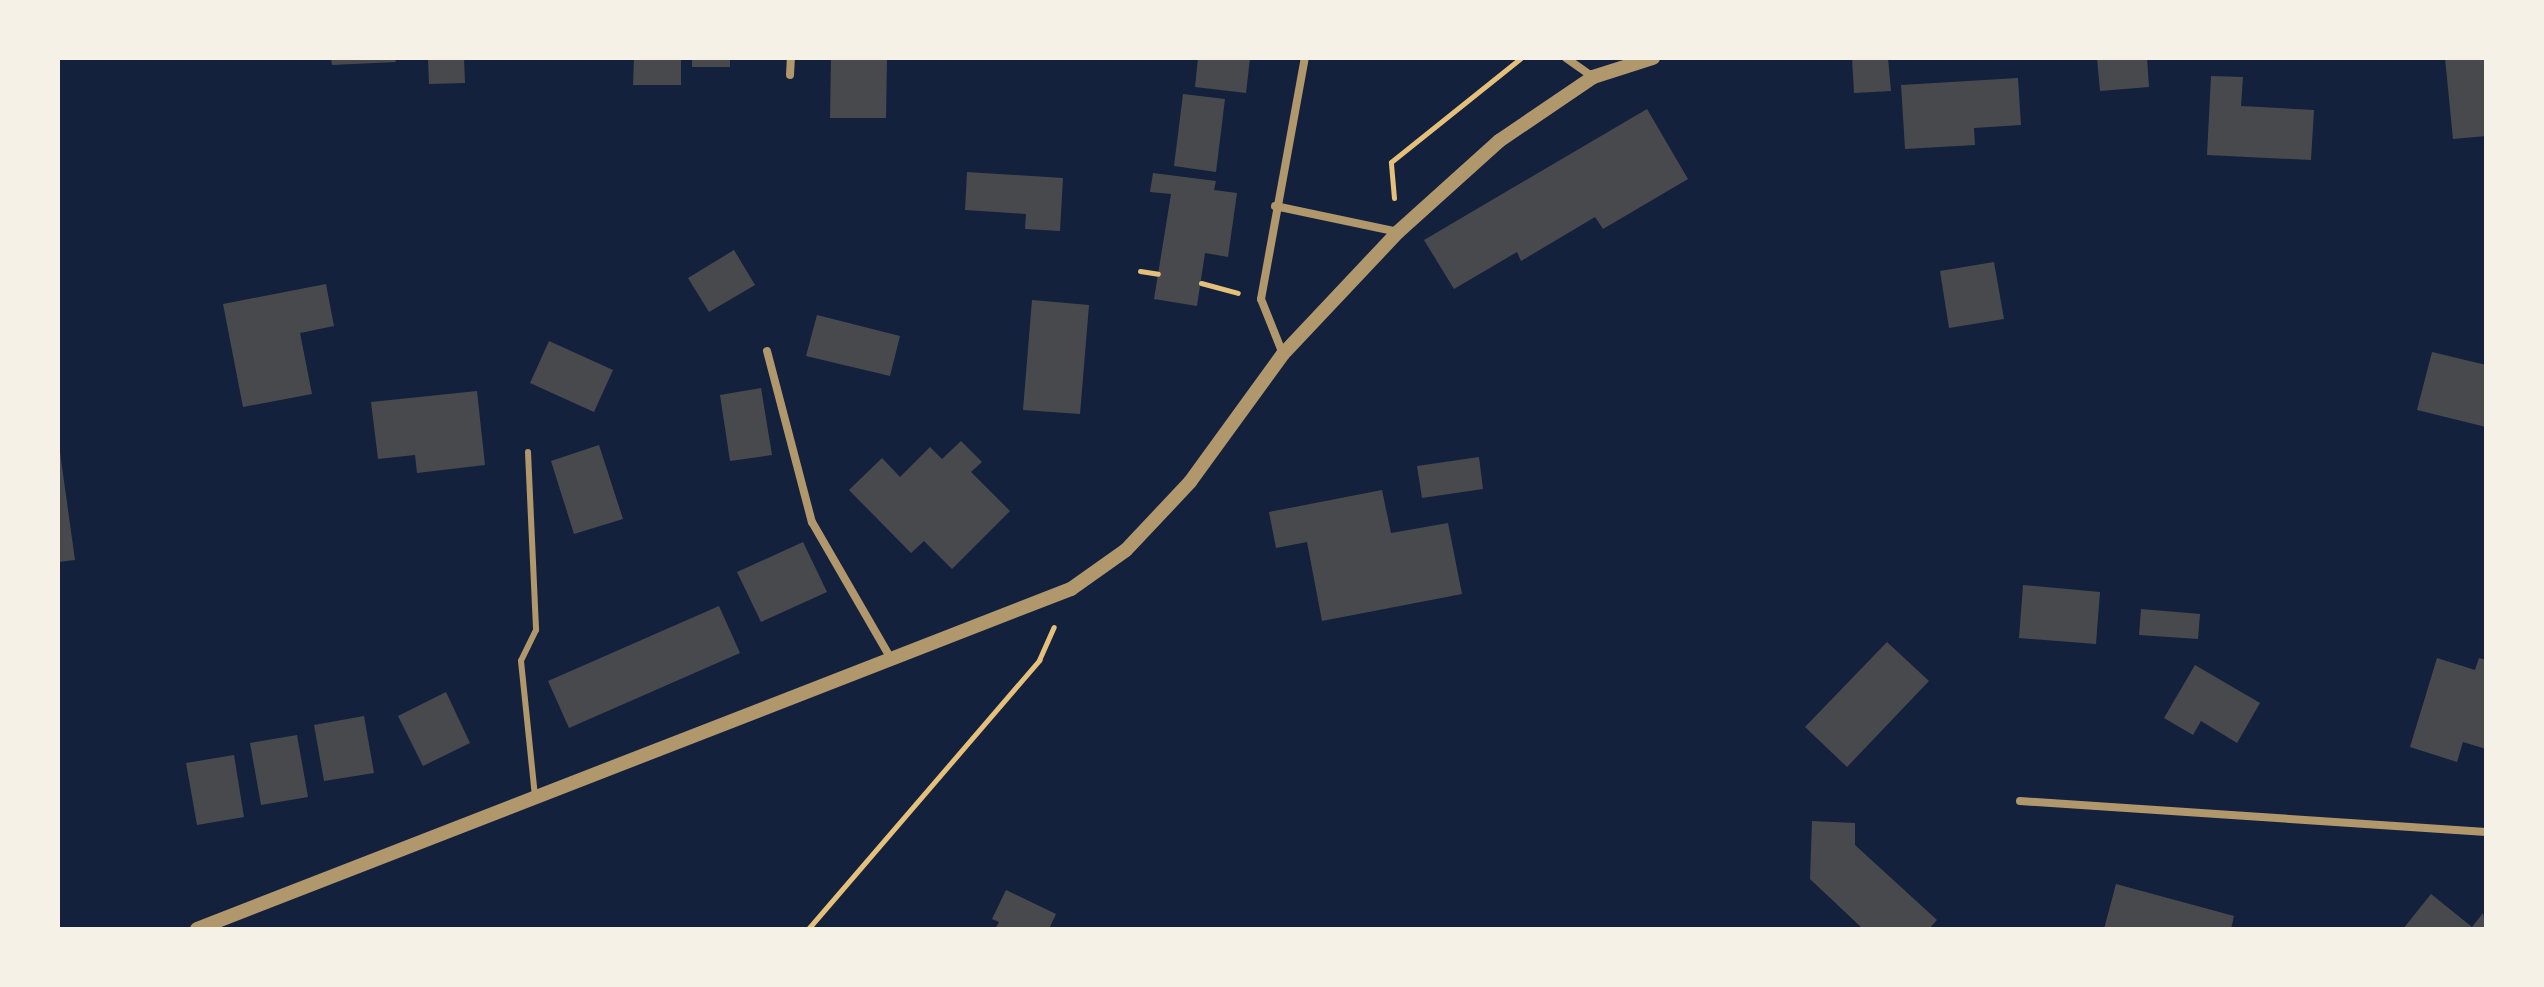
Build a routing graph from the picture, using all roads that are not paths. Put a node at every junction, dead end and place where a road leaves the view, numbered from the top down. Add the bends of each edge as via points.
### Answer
1 (791, 58) edge
2 (1305, 58) edge
3 (1566, 58) edge
4 (1653, 58) edge
5 (790, 75) dead end
6 (1593, 77) junction
7 (1275, 206) junction
8 (1398, 232) junction
9 (767, 351) dead end
10 (1283, 354) junction
11 (528, 452) dead end
12 (890, 657) junction
13 (535, 799) junction
14 (2020, 801) dead end
15 (2486, 832) edge
16 (197, 929) edge

1 - 5 street
2 - 7 street
3 - 6 street
4 - 6 street
6 - 8 street via 1499,141
7 - 8 street
7 - 10 street via 1261,299
8 - 10 street
9 - 12 street via 812,522
10 - 12 street via 1190,482 1126,550 1071,589
11 - 13 lane via 536,630 521,661
12 - 13 street
13 - 16 street
14 - 15 street

